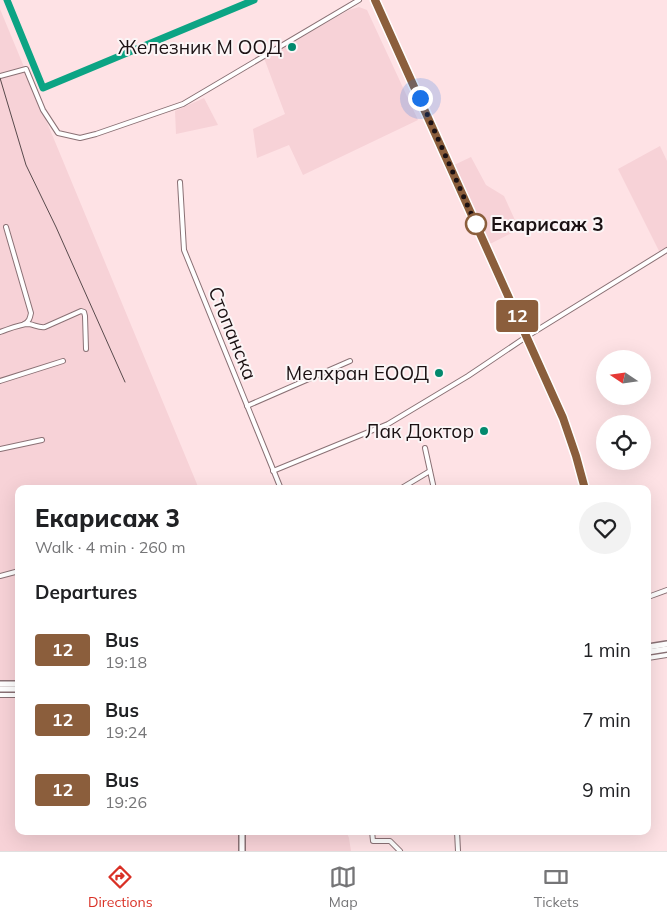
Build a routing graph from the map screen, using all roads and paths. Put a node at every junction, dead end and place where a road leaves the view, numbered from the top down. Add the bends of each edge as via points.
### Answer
1 (359, 0) edge
2 (375, 0) edge
3 (0, 76) edge
4 (180, 182) dead end
5 (6, 228) dead end
6 (667, 250) edge
7 (24, 324) junction
8 (0, 332) edge
9 (526, 337) junction
10 (86, 348) dead end
11 (63, 360) dead end
12 (350, 361) dead end
13 (0, 381) edge
14 (247, 406) junction
15 (42, 440) dead end
16 (425, 448) dead end
17 (0, 449) edge
18 (273, 470) junction
19 (430, 471) junction
20 (279, 485) edge
21 (407, 485) edge
22 (433, 485) edge
23 (584, 485) edge
24 (15, 572) edge
25 (0, 576) edge
26 (667, 590) edge
27 (651, 596) edge
28 (667, 644) edge
29 (651, 647) edge
30 (667, 649) edge
31 (651, 652) edge
32 (667, 655) edge
33 (651, 658) edge
34 (0, 684) edge
35 (15, 684) edge
36 (0, 689) edge
37 (15, 689) edge
38 (0, 695) edge
39 (15, 695) edge
40 (242, 835) edge
41 (372, 835) edge
42 (458, 835) edge
43 (242, 851) edge
44 (400, 851) edge
45 (458, 851) edge

1 - 3 street via 182,104 80,138 58,133 26,69
2 - 9 street
4 - 14 street, Стопанска via 184,250
5 - 7 street via 31,313
6 - 9 street
7 - 8 street
7 - 10 street via 42,328 84,312
9 - 18 street via 388,424
9 - 23 street via 566,427
11 - 13 street
12 - 14 street
14 - 18 street, Стопанска
15 - 17 street
16 - 19 street
18 - 20 street, Стопанска
19 - 21 street
19 - 22 street
24 - 25 street
26 - 27 street
28 - 29 main road
30 - 31 main road
32 - 33 street
34 - 35 main road
36 - 37 main road
38 - 39 street
40 - 43 main road
41 - 44 street via 373,841 390,841
42 - 45 street

